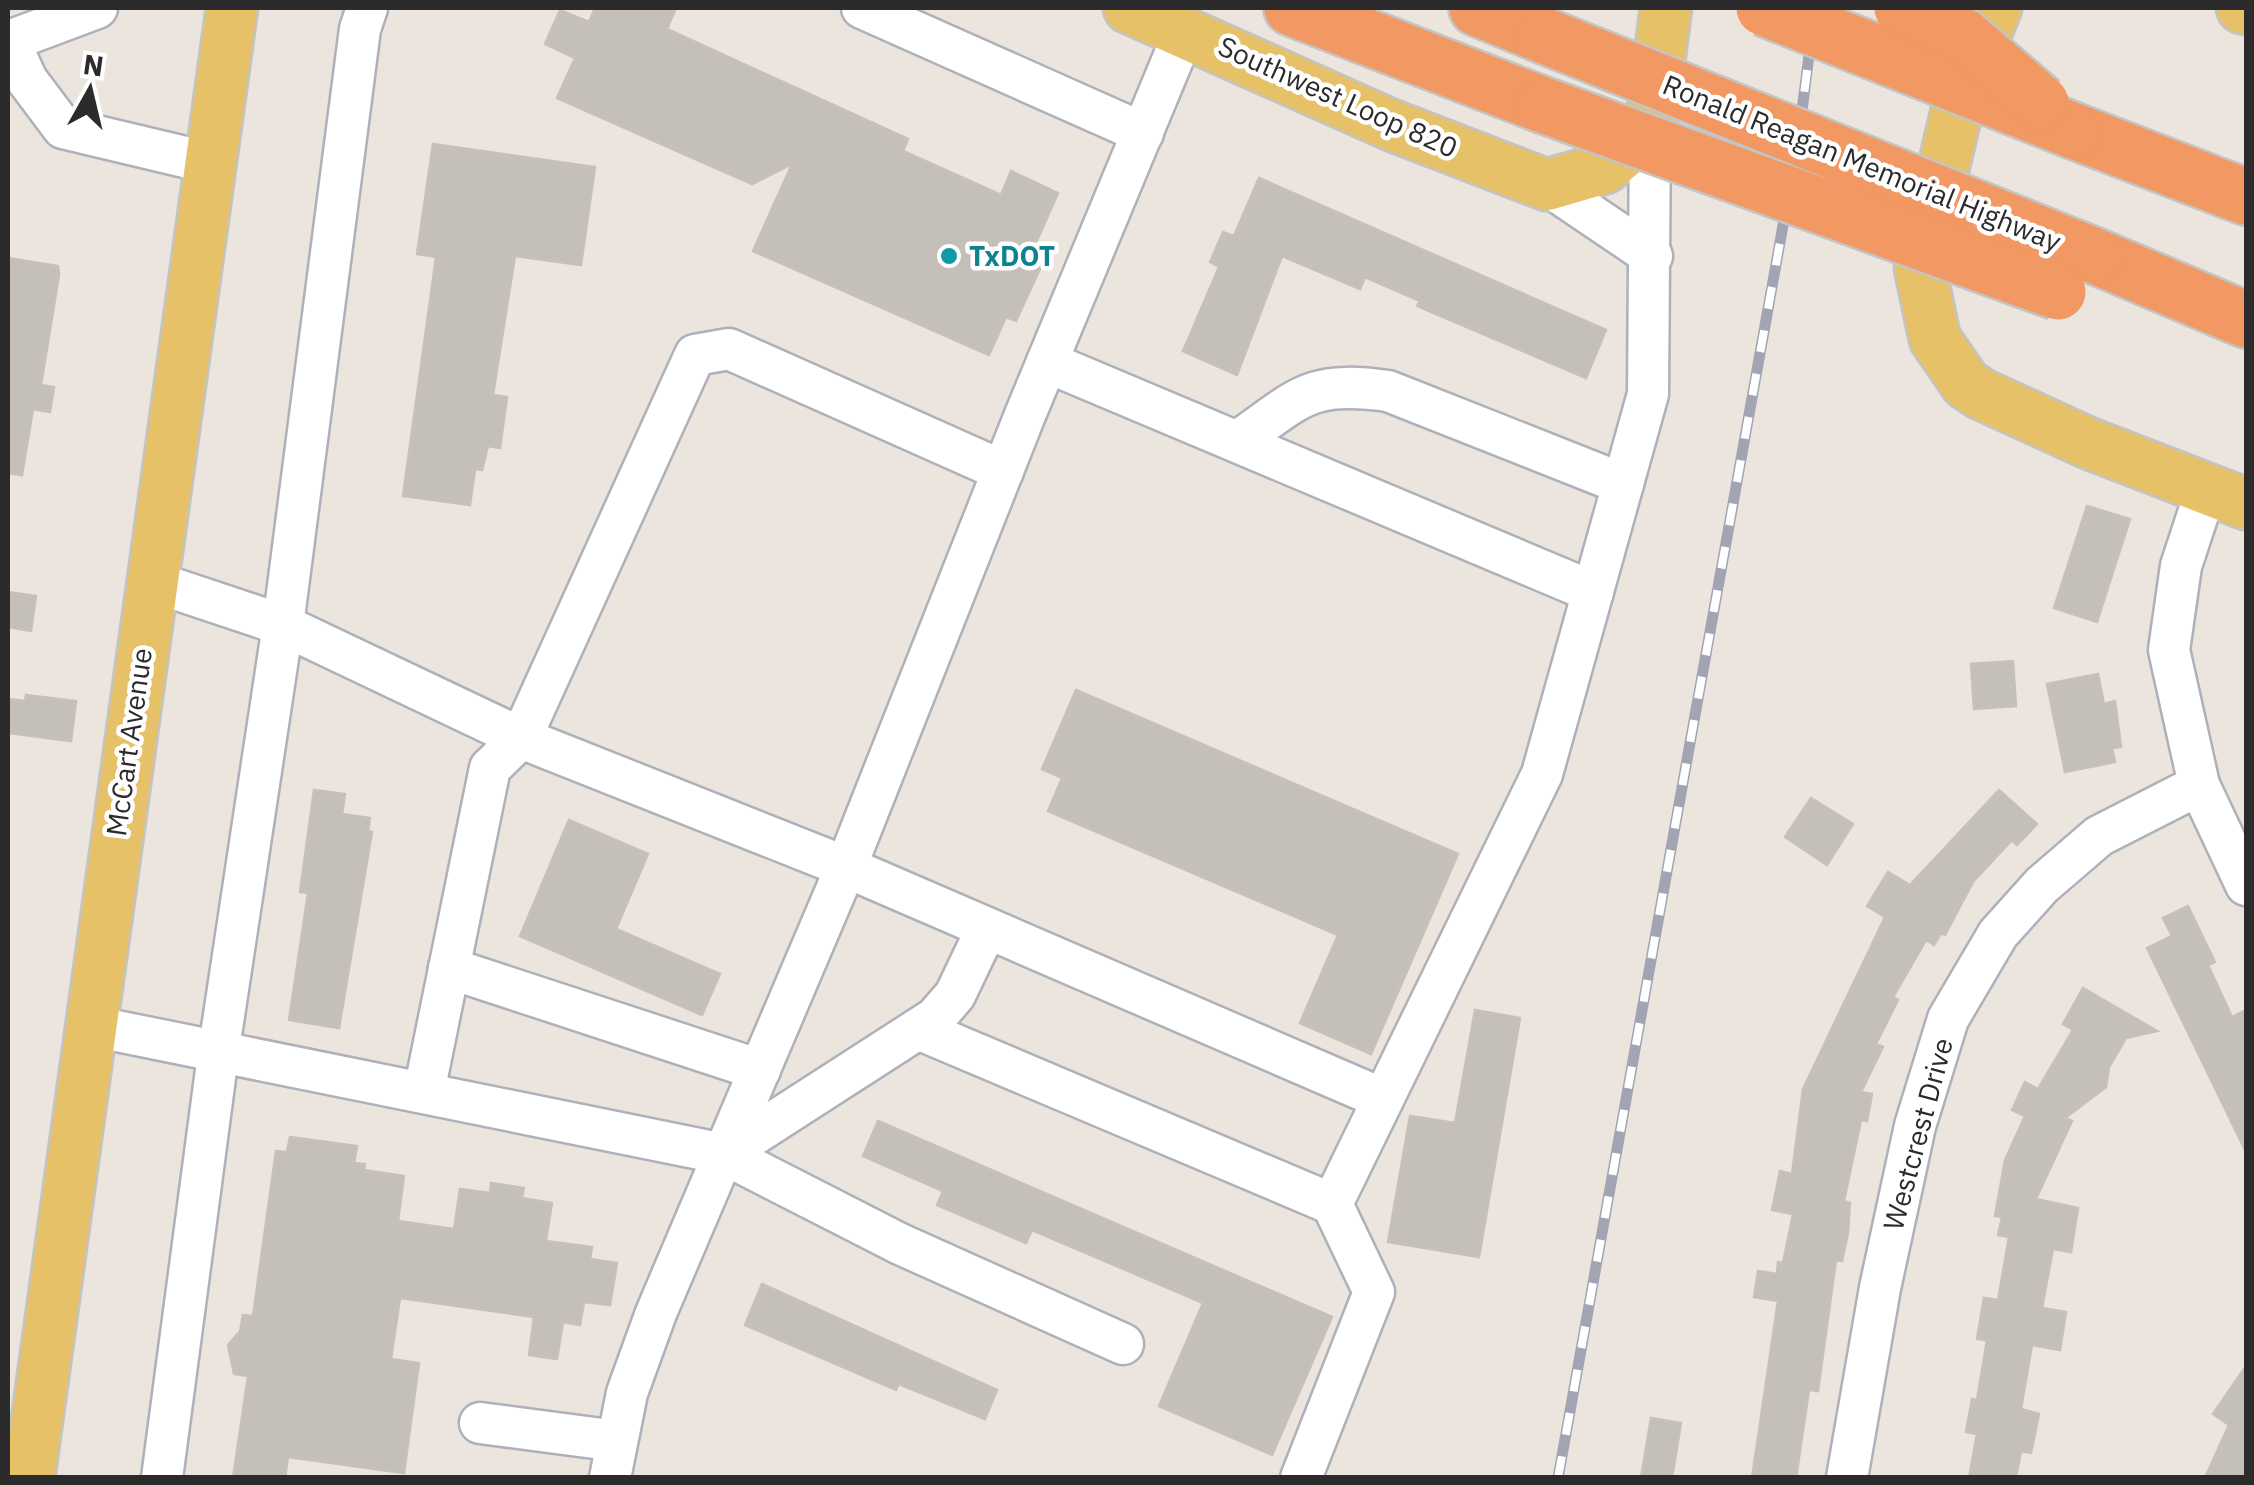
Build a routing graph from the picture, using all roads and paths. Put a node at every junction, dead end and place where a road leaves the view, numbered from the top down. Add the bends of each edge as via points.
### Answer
1 (97, 8) edge
2 (232, 8) edge
3 (367, 8) edge
4 (862, 8) edge
5 (1130, 8) edge
6 (1292, 8) edge
7 (1477, 8) edge
8 (1666, 8) edge
9 (1764, 8) edge
10 (1902, 8) edge
11 (1996, 8) edge
12 (1185, 30) junction
13 (8, 40) edge
14 (1650, 131) junction
15 (2074, 131) junction
16 (1143, 133) junction
17 (210, 162) junction
18 (1547, 184) junction
19 (2246, 197) edge
20 (1652, 256) junction
21 (2077, 274) junction
22 (2228, 312) edge
23 (1047, 362) junction
24 (1238, 441) junction
25 (1003, 471) junction
26 (1623, 484) junction
27 (2226, 497) edge
28 (151, 580) junction
29 (1593, 592) junction
30 (283, 626) junction
31 (521, 738) junction
32 (2199, 785) junction
33 (846, 868) junction
34 (2246, 885) edge
35 (987, 928) junction
36 (449, 968) junction
37 (92, 1026) junction
38 (918, 1029) junction
39 (218, 1055) junction
40 (760, 1070) junction
41 (424, 1092) junction
42 (1383, 1099) junction
43 (724, 1154) junction
44 (1332, 1204) junction
45 (1123, 1344) dead end
46 (480, 1423) dead end
47 (613, 1459) edge
48 (29, 1478) edge
49 (162, 1478) edge
50 (1301, 1478) edge
51 (1847, 1478) edge

1 - 13 street
2 - 17 main road, McCart Avenue
3 - 30 street
4 - 16 street
5 - 12 main road, Southwest Loop 820
6 - 21 highway, bridge via 1543,105
7 - 21 highway, Ronald Reagan Memorial Highway, bridge
8 - 14 main road
9 - 15 highway, bridge
10 - 15 highway, bridge via 1963,36
11 - 27 main road via 1960,97 1920,268 1935,339 1966,384 1981,394
12 - 16 street
12 - 18 main road, Southwest Loop 820 via 1391,125
13 - 17 street via 27,80 63,128
14 - 18 main road via 1605,168
14 - 20 street
15 - 19 highway
16 - 23 street
17 - 28 main road, McCart Avenue
18 - 20 street, Southwest Loop 820
20 - 26 street via 1648,394
21 - 22 highway, Ronald Reagan Memorial Highway
23 - 24 street
23 - 25 street
24 - 26 street via 1314,389 1354,387 1388,392
24 - 29 street
25 - 31 street via 728,349 695,354
25 - 33 street
26 - 29 street
27 - 32 street via 2181,566 2169,650
28 - 30 street
28 - 37 main road, McCart Avenue
29 - 42 street via 1542,774
30 - 31 street
30 - 39 street
31 - 33 street
31 - 36 street via 490,768
32 - 34 street
32 - 51 street, Westcrest Drive via 2099,836 2042,885 1998,934 1948,1019 1915,1126
33 - 35 street
33 - 40 street
35 - 38 street via 954,995
35 - 42 street
36 - 40 street
36 - 41 street
37 - 39 street
37 - 48 main road, McCart Avenue
38 - 43 street
38 - 44 street
39 - 41 street
39 - 49 street
40 - 43 street
41 - 43 street
42 - 44 street
43 - 45 street via 900,1244
43 - 47 street via 656,1314
44 - 50 street via 1374,1292
46 - 47 street

